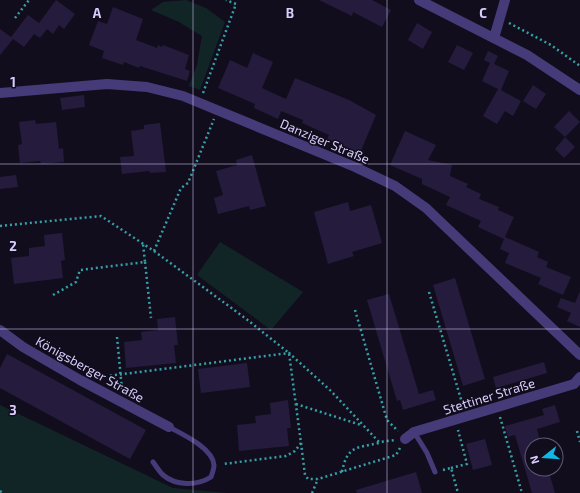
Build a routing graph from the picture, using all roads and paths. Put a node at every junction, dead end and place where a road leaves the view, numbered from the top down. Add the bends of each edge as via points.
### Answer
1 (29, 0) edge
2 (226, 0) edge
3 (419, 0) edge
4 (505, 0) edge
5 (15, 18) dead end
6 (500, 18) junction
7 (494, 38) junction
8 (580, 66) edge
9 (204, 90) dead end
10 (580, 90) edge
11 (0, 93) edge
12 (211, 126) dead end
13 (0, 226) edge
14 (143, 244) junction
15 (154, 250) junction
16 (145, 262) junction
17 (429, 292) dead end
18 (53, 295) dead end
19 (355, 310) dead end
20 (151, 318) dead end
21 (0, 330) edge
22 (117, 337) dead end
23 (289, 353) junction
24 (580, 355) edge
25 (120, 374) junction
26 (580, 377) edge
27 (80, 380) junction
28 (124, 404) junction
29 (296, 404) junction
30 (466, 416) junction
31 (361, 425) junction
32 (169, 427) joint
33 (503, 428) dead end
34 (577, 431) dead end
35 (414, 432) junction
36 (406, 439) junction
37 (379, 442) junction
38 (580, 442) edge
39 (301, 443) junction
40 (461, 443) dead end
41 (396, 455) dead end
42 (153, 462) dead end
43 (214, 465) junction
44 (451, 468) junction
45 (342, 472) junction
46 (435, 472) joint
47 (318, 479) junction
48 (0, 491) edge
49 (2, 493) edge
50 (312, 493) edge
51 (458, 493) edge
52 (522, 493) edge

1 - 5 path
2 - 9 path via 236,4
3 - 7 street
4 - 6 street
6 - 7 street
6 - 8 path via 551,45
7 - 10 street via 527,55
11 - 24 street, Danziger Straße via 107,84 147,87 183,96 355,167 395,186 426,208
12 - 15 path via 188,183 181,188
13 - 14 path via 101,216
14 - 15 path
14 - 16 path
15 - 23 path
16 - 18 path via 80,270 76,282
16 - 20 path
17 - 30 path
19 - 36 path via 387,420
21 - 27 street, Königsberger Straße via 23,347
22 - 25 path
23 - 25 path
23 - 29 path
23 - 31 path via 331,391
25 - 27 path
25 - 28 path
26 - 30 street, Stettiner Straße via 574,384
27 - 28 street, Königsberger Straße
28 - 32 street, Königsberger Straße
29 - 31 path
29 - 39 path
30 - 35 street, Stettiner Straße
31 - 37 path
32 - 43 lane via 200,445
33 - 52 path
34 - 38 path
35 - 36 street, Stettiner Straße
35 - 46 lane
36 - 37 path
37 - 45 path via 352,449 345,458
39 - 43 path via 295,451 286,456
39 - 47 path via 304,475 308,479
40 - 44 path via 467,464
41 - 45 path
42 - 43 lane via 163,475 177,482 189,484 201,483 211,478
44 - 46 path
44 - 51 path
45 - 47 path
47 - 50 path
48 - 49 path

